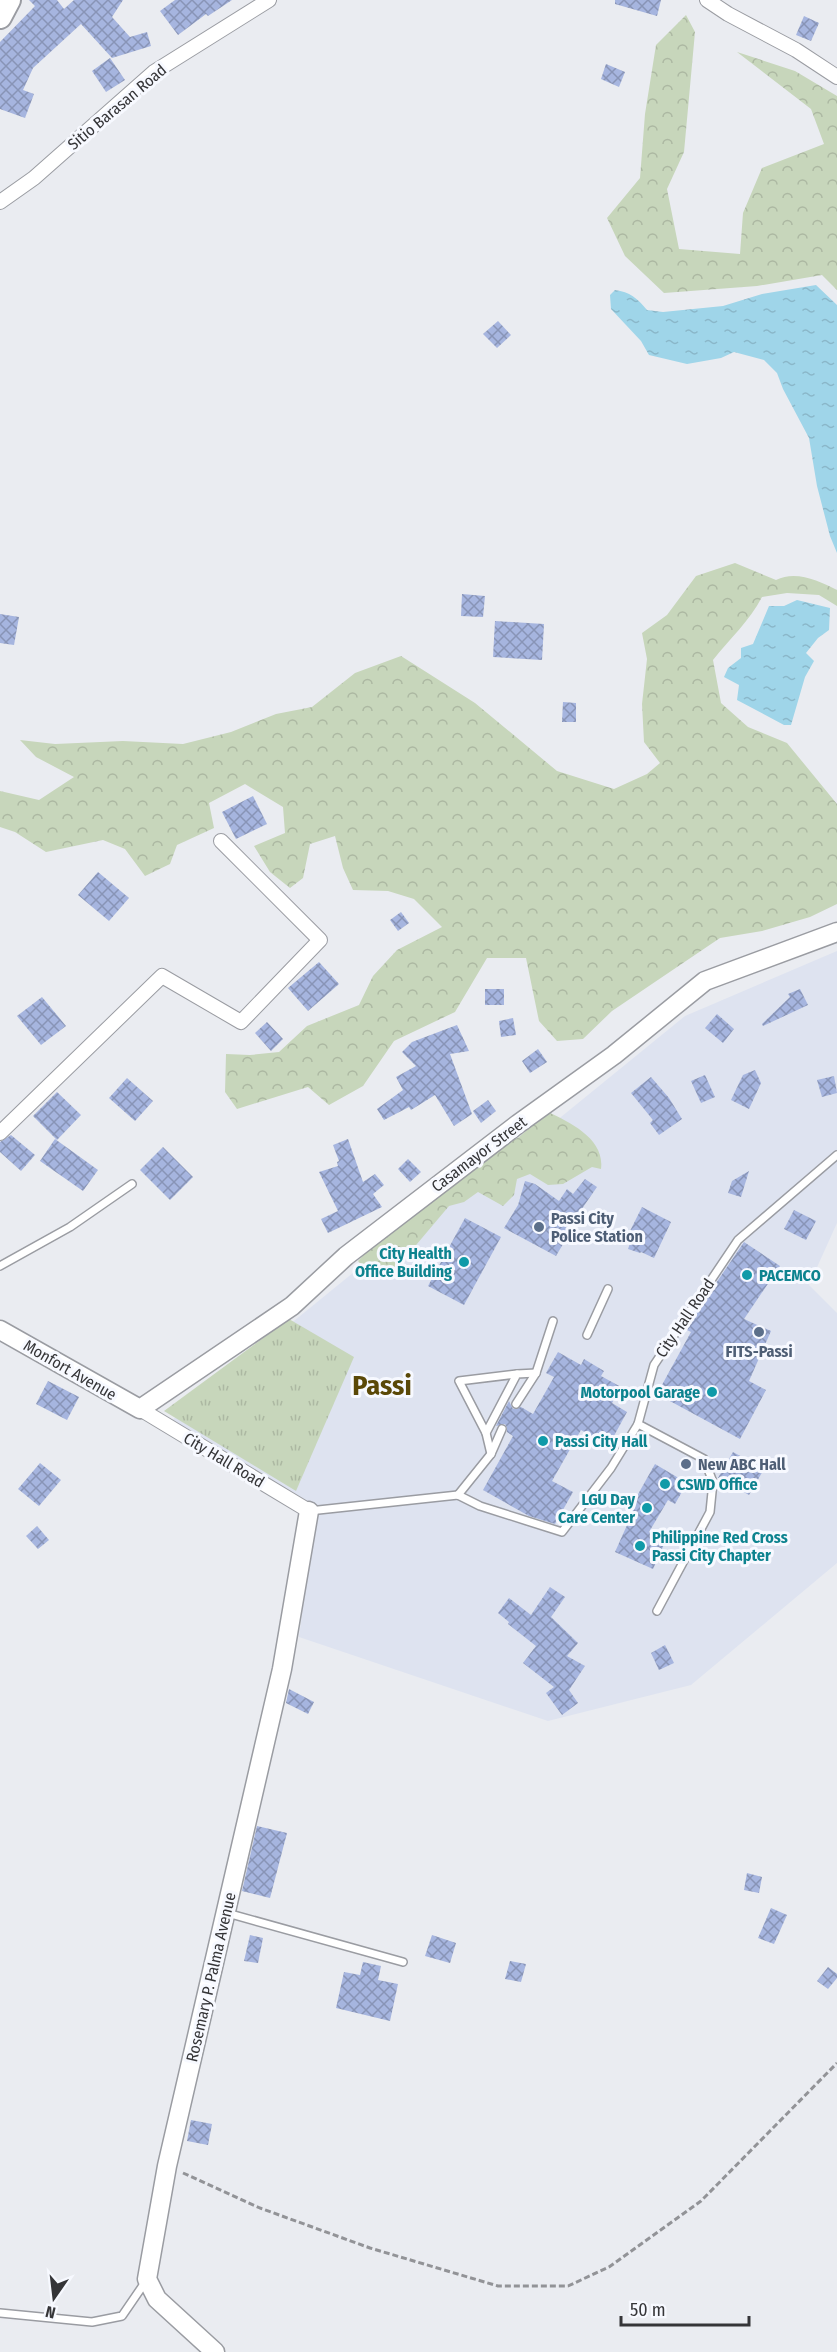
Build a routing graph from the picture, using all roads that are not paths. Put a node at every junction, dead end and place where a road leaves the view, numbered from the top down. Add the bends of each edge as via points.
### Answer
1 (9, 0) edge
2 (269, 0) edge
3 (707, 0) edge
4 (0, 17) edge
5 (837, 77) edge
6 (0, 202) edge
7 (221, 841) dead end
8 (837, 932) edge
9 (0, 1133) edge
10 (837, 1155) edge
11 (132, 1184) dead end
12 (0, 1266) edge
13 (608, 1289) dead end
14 (553, 1321) dead end
15 (0, 1330) edge
16 (587, 1335) dead end
17 (536, 1372) junction
18 (517, 1374) junction
19 (516, 1404) dead end
20 (140, 1410) junction
21 (638, 1424) junction
22 (502, 1430) dead end
23 (486, 1433) junction
24 (491, 1454) junction
25 (458, 1495) junction
26 (309, 1511) junction
27 (657, 1611) dead end
28 (226, 1913) junction
29 (403, 1962) dead end
30 (147, 2279) junction
31 (0, 2313) edge
32 (215, 2352) edge

1 - 4 highway
2 - 6 street, Sitio Barasan Road via 154,72 34,178
3 - 5 street
7 - 9 street via 320,940 241,1022 162,976
8 - 20 street, Casamayor Street via 705,981 614,1055 346,1256 292,1306
10 - 21 lane, City Hall Road via 738,1240 654,1365
11 - 12 lane via 70,1227
13 - 16 lane
14 - 17 lane
15 - 20 street, Monfort Avenue
17 - 18 lane
17 - 19 lane
18 - 23 lane
18 - 23 lane via 459,1381
20 - 26 street, City Hall Road
21 - 25 lane, City Hall Road via 611,1468 562,1532
21 - 27 lane via 704,1459 713,1482 710,1512
22 - 24 lane
23 - 24 lane
24 - 25 lane
25 - 26 lane
26 - 28 street, Rosemary P. Palma Avenue via 282,1669
28 - 29 lane
28 - 30 street, Rosemary P. Palma Avenue via 168,2166
30 - 31 lane, Rosemary P. Palma Avenue via 122,2316 92,2322
30 - 32 street via 157,2300

